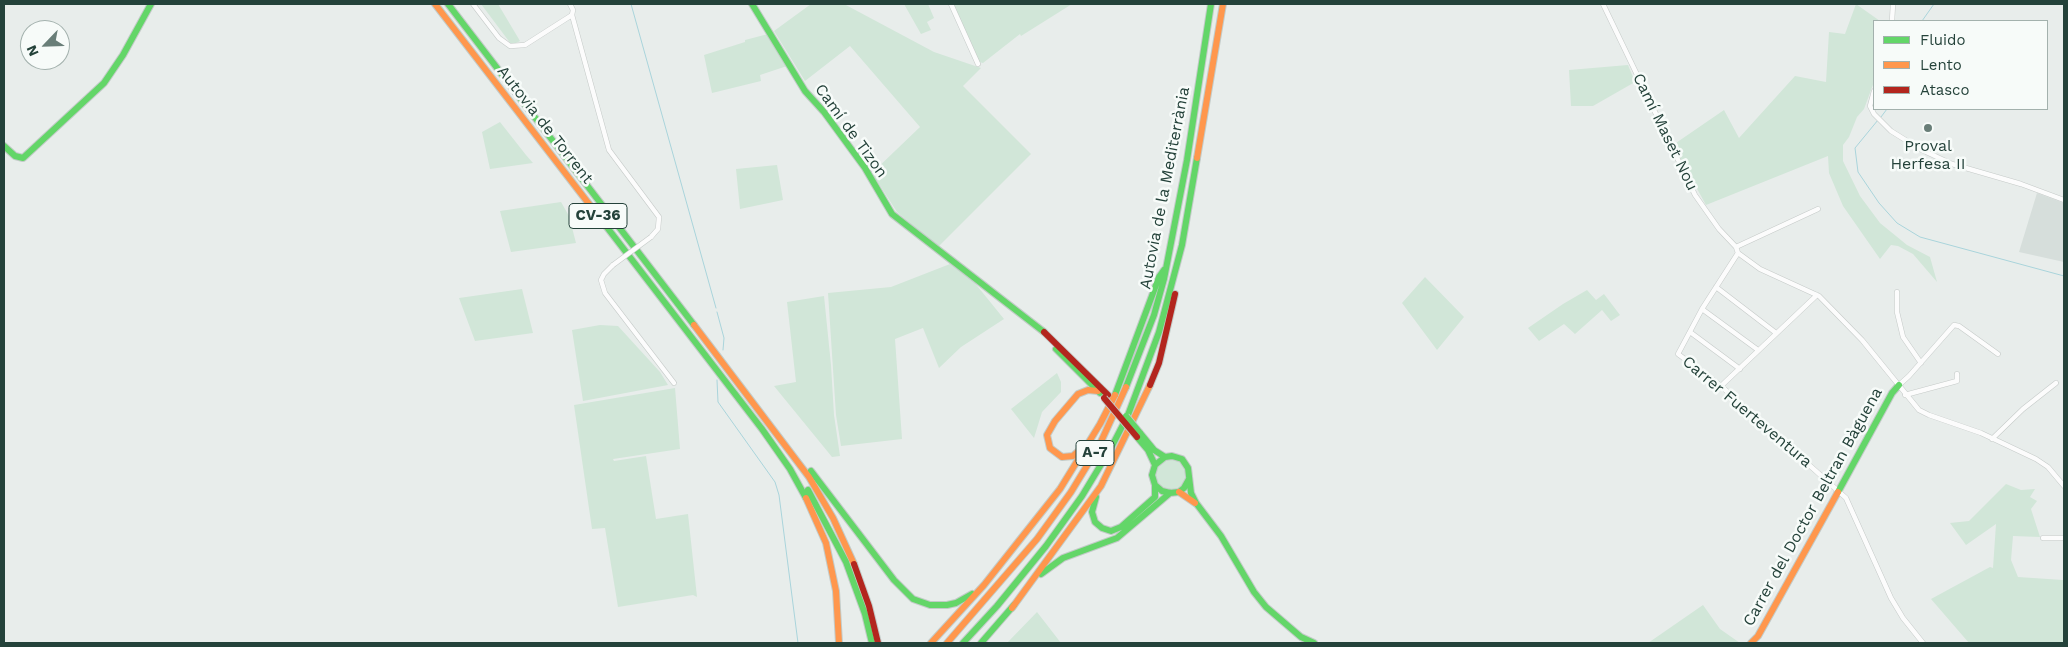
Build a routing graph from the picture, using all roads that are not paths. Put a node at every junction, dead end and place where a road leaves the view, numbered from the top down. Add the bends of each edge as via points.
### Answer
1 (151, 4) edge
2 (435, 4) edge
3 (448, 4) edge
4 (473, 4) edge
5 (570, 4) edge
6 (752, 4) edge
7 (951, 4) edge
8 (1212, 4) edge
9 (1223, 4) edge
10 (1604, 4) edge
11 (1893, 4) edge
12 (572, 15) junction
13 (1892, 20) edge
14 (978, 64) dead end
15 (1873, 95) edge
16 (5, 149) edge
17 (2064, 200) edge
18 (1818, 209) dead end
19 (1182, 245) junction
20 (1737, 250) junction
21 (1165, 270) junction
22 (972, 276) junction
23 (1716, 287) junction
24 (1897, 292) dead end
25 (1817, 295) junction
26 (1702, 309) junction
27 (1690, 332) junction
28 (1776, 333) junction
29 (1758, 350) junction
30 (1998, 354) dead end
31 (1921, 363) junction
32 (1740, 369) junction
33 (1957, 374) dead end
34 (674, 383) dead end
35 (740, 383) junction
36 (2056, 383) dead end
37 (1899, 385) junction
38 (1721, 386) junction
39 (1098, 391) junction
40 (1905, 395) junction
41 (1106, 397) junction
42 (762, 428) junction
43 (1138, 435) junction
44 (1091, 439) junction
45 (1992, 439) junction
46 (1165, 457) junction
47 (1155, 465) junction
48 (1189, 480) junction
49 (1155, 485) junction
50 (1101, 486) junction
51 (2064, 486) edge
52 (1839, 490) junction
53 (1178, 492) junction
54 (1170, 494) junction
55 (1196, 503) junction
56 (2043, 538) dead end
57 (2064, 538) edge
58 (988, 579) junction
59 (1012, 608) junction
60 (838, 643) edge
61 (872, 643) edge
62 (878, 643) edge
63 (931, 643) edge
64 (947, 643) edge
65 (963, 643) edge
66 (981, 643) edge
67 (1314, 643) edge
68 (1751, 643) edge
69 (1923, 643) edge

1 - 16 main road via 124,55 104,82 23,158
2 - 42 main road, Autovia de Torrent / CV-36
3 - 35 main road, Autovia de Torrent / CV-36
4 - 12 street via 498,38 510,46 526,45
5 - 12 street
6 - 22 main road, Camí de Tizon via 805,91 865,168 892,214
7 - 14 street
8 - 21 main road, Autovia de la Mediterrània / A-7 via 1177,217
9 - 19 main road, Autovia de la Mediterrània / A-7
10 - 20 street, Camí Maset Nou via 1695,195
11 - 13 street
12 - 34 street, bridge via 609,150 659,217 658,229 651,237 613,265 601,280 605,293
15 - 17 street via 1870,106 1876,117 1900,138 1936,158
18 - 20 street
19 - 50 main road via 1184,256 1159,363
19 - 65 main road, Autovia de la Mediterrània / A-7 via 1147,365 1111,448 1046,546
20 - 23 street
20 - 25 street, Camí Maset Nou via 1760,270
21 - 44 main road via 1159,277 1122,379
21 - 64 main road, Autovia de la Mediterrània / A-7 via 1138,360 1099,446 1037,539
22 - 39 main road, Camí de Tizon via 1035,330
22 - 41 main road, Camí de Tizon via 1073,358
23 - 26 street
23 - 28 street
24 - 31 street via 1897,312 1903,337
25 - 28 street
25 - 37 street via 1862,340
26 - 27 street
26 - 29 street
27 - 32 street
27 - 38 street, Carrer Fuerteventura via 1678,354
28 - 29 street
29 - 32 street
30 - 31 street via 1954,325
31 - 37 street
32 - 38 street
33 - 40 street via 1957,381
35 - 58 main road via 905,592 930,605 947,605 964,599
35 - 62 main road via 809,477 834,518 861,583
36 - 45 street
37 - 40 street
37 - 52 main road, Carrer del Doctor Beltran Bàguena
38 - 52 street, Carrer Fuerteventura
39 - 41 main road, Camí de Tizon
39 - 44 main road via 1078,394 1050,429 1048,442 1053,452 1068,457
40 - 45 street via 1919,410
41 - 43 main road, Camí de Tizon, bridge
42 - 60 main road via 800,484 823,536 836,591
42 - 61 main road via 801,478 833,534 857,589
43 - 46 main road, Camí de Tizon
43 - 47 main road, Camí de Tizon
44 - 58 main road via 1060,489
45 - 51 street via 2043,463
46 - 47 main road
46 - 48 main road via 1182,459 1188,468
47 - 49 main road via 1152,475
48 - 53 main road
48 - 55 main road
49 - 50 main road via 1155,497 1122,527 1111,531 1095,522 1092,512
49 - 54 main road
50 - 59 main road
52 - 68 main road, Carrer del Doctor Beltran Bàguena via 1758,636
52 - 69 street, Carrer Fuerteventura via 1846,498 1891,598
53 - 54 main road
53 - 55 main road
54 - 59 main road via 1117,538 1063,558 1043,571
55 - 67 main road via 1266,607 1301,637
56 - 57 street
58 - 63 main road
59 - 66 main road

